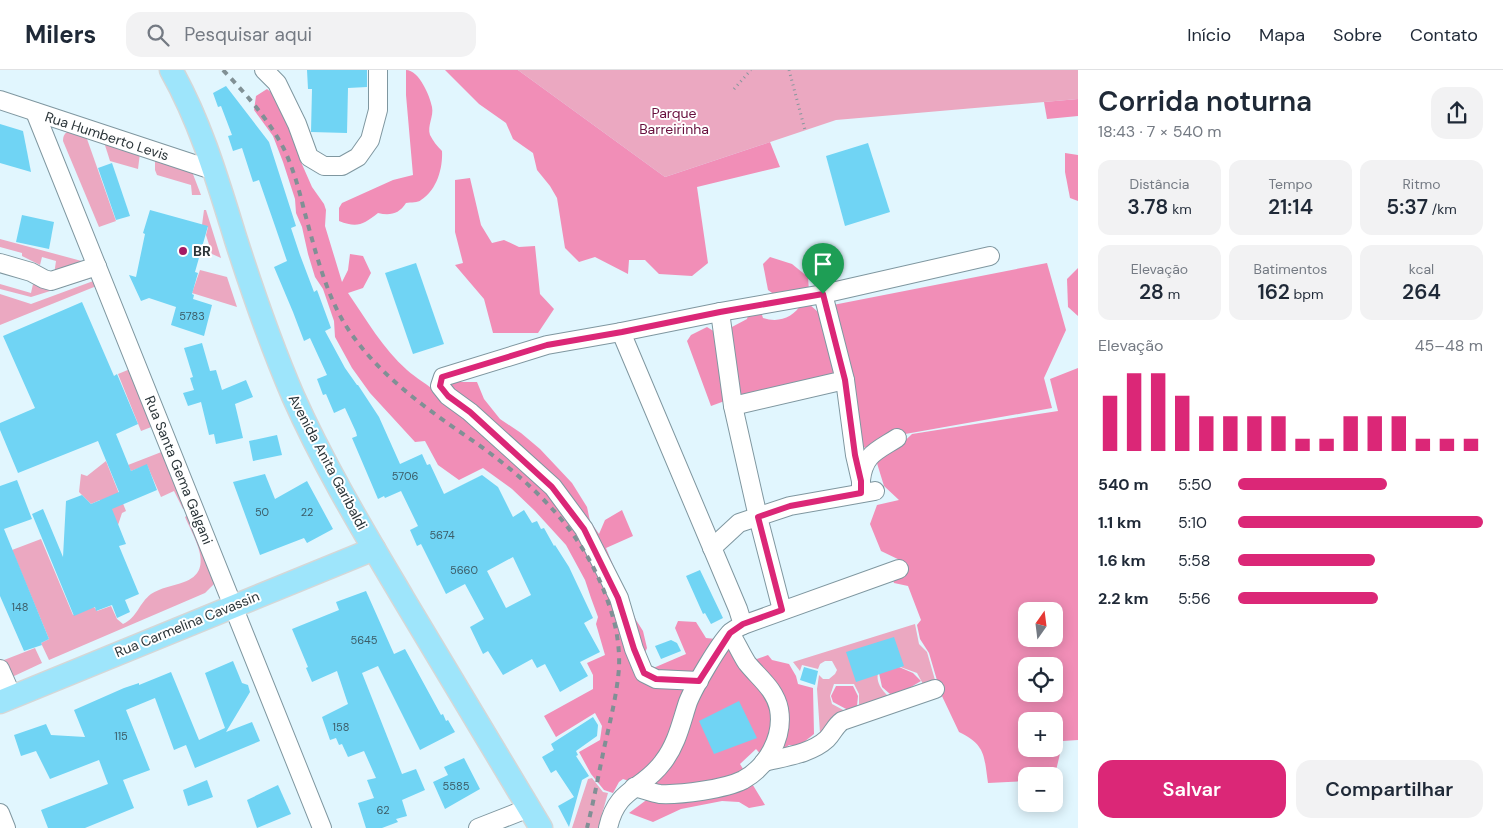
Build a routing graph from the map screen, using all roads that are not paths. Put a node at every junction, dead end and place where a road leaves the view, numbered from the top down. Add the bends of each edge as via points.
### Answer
1 (171, 70) edge
2 (265, 70) edge
3 (378, 70) edge
4 (0, 100) edge
5 (36, 112) junction
6 (215, 171) junction
7 (990, 256) dead end
8 (0, 264) edge
9 (97, 266) junction
10 (823, 294) junction
11 (720, 312) junction
12 (622, 332) junction
13 (845, 380) junction
14 (733, 406) junction
15 (897, 438) dead end
16 (866, 488) junction
17 (758, 517) junction
18 (712, 548) junction
19 (374, 549) junction
20 (899, 569) dead end
21 (233, 606) junction
22 (782, 610) junction
23 (737, 629) junction
24 (0, 669) edge
25 (699, 681) junction
26 (935, 689) dead end
27 (6, 699) edge
28 (764, 762) junction
29 (634, 787) junction
30 (529, 808) junction
31 (0, 812) edge
32 (6, 828) edge
33 (322, 828) edge
34 (478, 828) edge
35 (541, 828) edge
36 (608, 828) edge

1 - 6 main road, Avenida Anita Garibaldi
2 - 3 street via 277,83 309,157 324,166 342,166 358,157 370,140 378,110
4 - 5 street, Rua Humberto Levis
5 - 6 street, Rua Humberto Levis
5 - 9 street, Rua Santa Gema Galgani
6 - 19 main road, Avenida Anita Garibaldi via 262,320 282,370 318,447
7 - 10 street
8 - 9 street via 32,272 51,281
9 - 21 street, Rua Santa Gema Galgani
10 - 11 street
10 - 13 street
11 - 12 street
11 - 14 street
12 - 18 street
12 - 25 street via 547,345 442,377 440,386 552,487 584,529 618,598 644,673 656,679
13 - 14 street
13 - 16 street via 855,455
14 - 17 street
15 - 16 street via 872,454 863,466
16 - 17 street
17 - 18 street via 739,523
17 - 22 street
18 - 23 street via 738,609
19 - 21 main road, Rua Carmelina Cavassin
19 - 30 main road, Avenida Anita Garibaldi
20 - 22 street
21 - 27 main road, Rua Carmelina Cavassin
21 - 33 street, Rua Santa Gema Galgani
22 - 23 street
23 - 25 street
23 - 28 street via 747,662 776,698 779,710 776,742
24 - 27 street
25 - 29 street via 672,749 654,774
26 - 28 street via 842,721 828,738 813,749
28 - 29 street via 742,780 712,788 660,794
29 - 36 street via 619,800
30 - 34 street
30 - 35 main road, Avenida Anita Garibaldi
31 - 32 street

